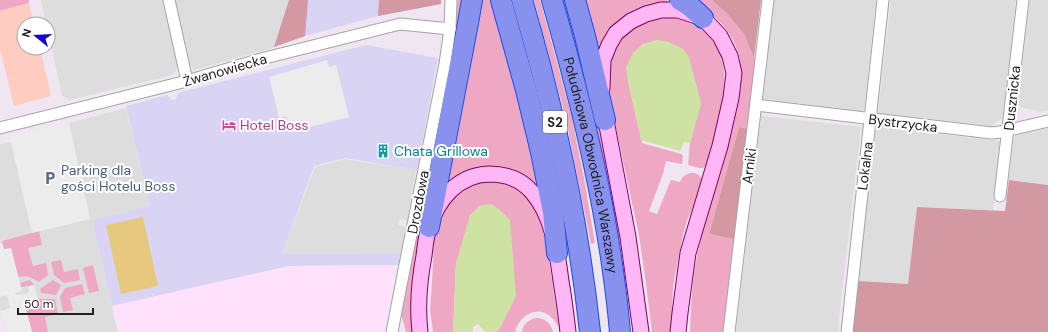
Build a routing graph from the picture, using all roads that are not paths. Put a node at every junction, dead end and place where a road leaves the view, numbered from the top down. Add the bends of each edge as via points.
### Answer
1 (169, 0) edge
2 (451, 0) edge
3 (472, 0) edge
4 (501, 0) edge
5 (522, 0) edge
6 (552, 0) edge
7 (575, 0) edge
8 (680, 0) edge
9 (768, 0) edge
10 (883, 0) edge
11 (1023, 0) edge
12 (703, 18) junction
13 (450, 29) junction
14 (187, 81) junction
15 (756, 106) junction
16 (870, 119) junction
17 (606, 120) junction
18 (1048, 121) edge
19 (0, 128) edge
20 (1008, 130) junction
21 (1000, 196) dead end
22 (429, 227) junction
23 (557, 253) junction
24 (683, 288) junction
25 (392, 332) edge
26 (420, 332) edge
27 (568, 332) edge
28 (590, 332) edge
29 (620, 332) edge
30 (641, 332) edge
31 (678, 332) edge
32 (685, 332) edge
33 (729, 332) edge
34 (846, 332) edge

1 - 14 street
2 - 13 street, Drozdowa
3 - 22 highway
4 - 23 highway via 541,152 553,212
5 - 28 highway, Południowa Obwodnica Warszawy / S2 via 542,69 564,165 579,247
6 - 29 highway, Południowa Obwodnica Warszawy / S2 via 570,61 590,147 608,238
7 - 17 highway
8 - 12 highway
9 - 15 street, Arniki
10 - 16 street, Lokalna
11 - 20 street, Dusznicka
12 - 17 main road via 678,10 660,10 631,21 616,33 603,60 602,93
12 - 24 main road via 720,36 730,56 734,73 725,125 688,253
13 - 14 street, Żwanowiecka via 400,24 261,59
13 - 25 street, Drozdowa
14 - 19 street, Żwanowiecka
15 - 16 street, Bystrzycka
15 - 33 street, Arniki
16 - 20 street, Bystrzycka via 992,133
16 - 34 street, Lokalna
17 - 30 main road via 628,236
18 - 20 street, Bystrzycka
20 - 21 street, Dusznicka
22 - 23 main road via 450,190 466,179 478,175 503,175 520,181 533,192 549,222
22 - 26 main road via 419,289
23 - 27 main road
24 - 31 main road
24 - 32 main road

